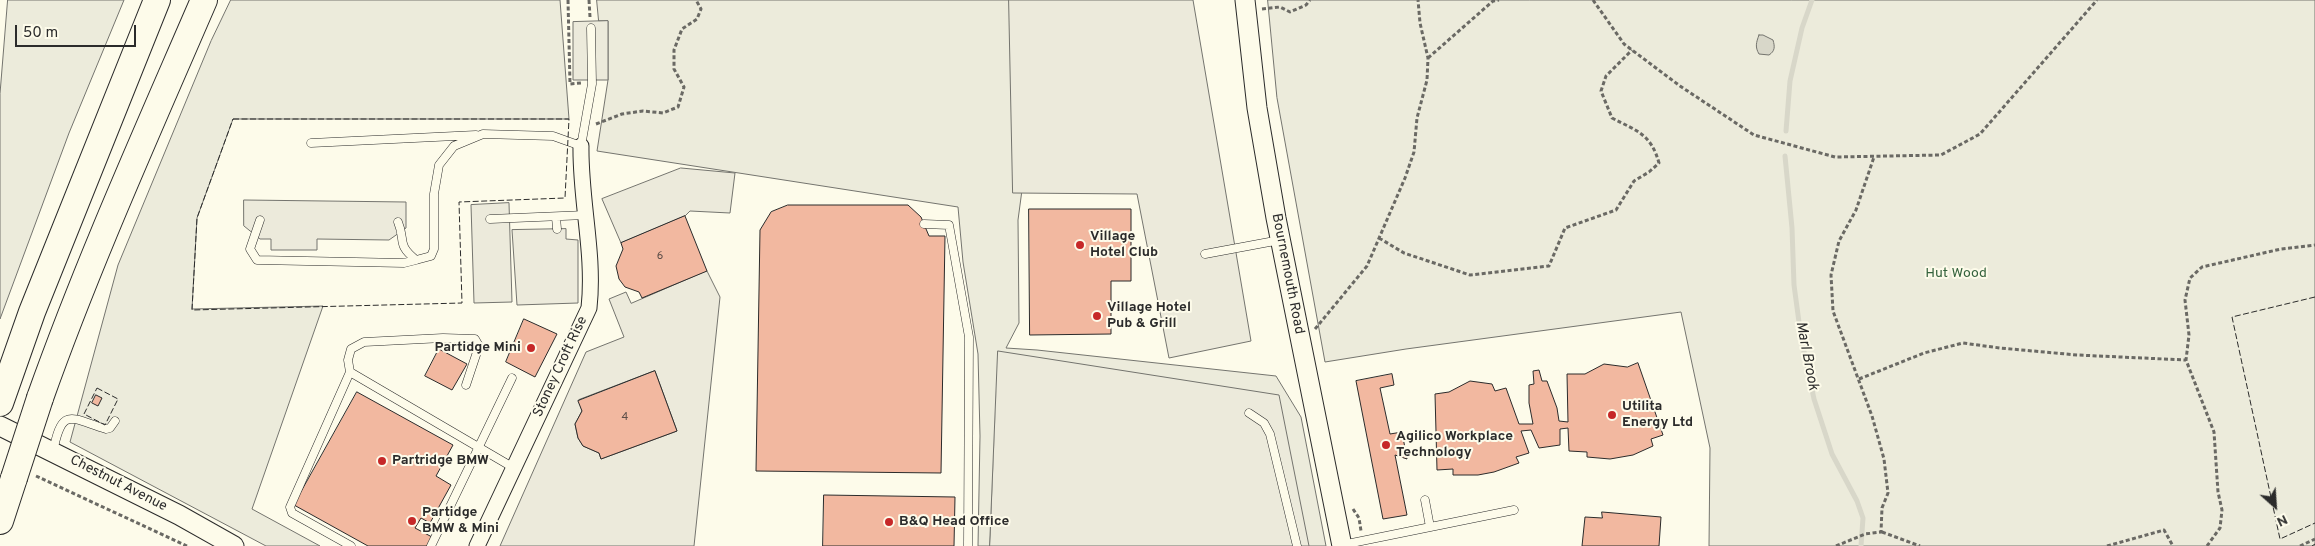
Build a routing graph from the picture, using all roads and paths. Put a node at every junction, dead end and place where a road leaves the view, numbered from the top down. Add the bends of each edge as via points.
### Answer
1 (157, 0) edge
2 (204, 0) edge
3 (568, 0) edge
4 (589, 0) edge
5 (696, 0) edge
6 (1310, 0) edge
7 (1418, 0) edge
8 (1500, 0) edge
9 (1593, 0) edge
10 (2096, 0) edge
11 (1253, 5) edge
12 (591, 28) joint
13 (1632, 50) junction
14 (1428, 58) junction
15 (592, 84) junction
16 (595, 124) dead end
17 (483, 134) junction
18 (311, 143) dead end
19 (581, 146) junction
20 (1874, 157) junction
21 (586, 215) junction
22 (556, 217) junction
23 (490, 218) dead end
24 (260, 220) dead end
25 (398, 222) dead end
26 (924, 224) dead end
27 (557, 229) dead end
28 (1378, 238) junction
29 (1280, 240) junction
30 (2315, 245) edge
31 (1205, 254) dead end
32 (416, 260) junction
33 (1314, 331) dead end
34 (2186, 360) junction
35 (350, 372) junction
36 (512, 378) dead end
37 (1859, 379) junction
38 (466, 386) dead end
39 (3, 393) edge
40 (1250, 413) dead end
41 (115, 421) dead end
42 (0, 426) edge
43 (479, 448) junction
44 (53, 452) junction
45 (514, 468) junction
46 (50, 482) dead end
47 (1425, 500) dead end
48 (1514, 510) dead end
49 (0, 521) edge
50 (1430, 527) junction
51 (1881, 532) junction
52 (2315, 539) edge
53 (188, 546) edge
54 (234, 546) edge
55 (351, 546) edge
56 (431, 546) edge
57 (477, 546) edge
58 (968, 546) edge
59 (1297, 546) edge
60 (1342, 546) edge
61 (1836, 546) edge
62 (1920, 546) edge
63 (2107, 546) edge
64 (2173, 546) edge
65 (2207, 546) edge
66 (2300, 546) edge

1 - 39 highway via 32,312
2 - 49 highway, bridge via 66,325
3 - 15 path via 570,84
4 - 12 path
5 - 16 path via 701,9 697,19 682,30 674,50 674,69 684,87 678,107 663,113 622,114
6 - 11 path via 1290,12 1280,7
7 - 14 path
8 - 14 path via 1494,1
9 - 13 path via 1624,44
10 - 20 path via 1980,134 1941,155
11 - 29 street, Bournemouth Road via 1257,108
12 - 15 lane
13 - 20 path via 1754,136 1835,157
13 - 28 path via 1606,76 1601,91 1612,118 1639,132 1654,146 1659,163 1634,181 1616,210 1565,228 1549,266 1470,275 1404,253
14 - 28 path via 1414,152
15 - 19 lane
17 - 18 lane
17 - 19 lane via 553,136
17 - 32 lane via 454,146 439,165 434,194 434,249 431,256
19 - 21 street, Stoney Croft Rise via 580,177
20 - 37 path via 1856,210 1839,242 1831,275 1833,311
21 - 22 lane
21 - 45 street, Stoney Croft Rise via 591,292 589,308
22 - 23 lane
22 - 27 lane
24 - 32 lane via 250,249 257,260 404,263
25 - 32 lane via 401,243
26 - 58 lane via 949,225 969,337
28 - 33 path via 1366,266
29 - 31 lane
29 - 60 street, Bournemouth Road
30 - 34 path via 2281,249 2202,267 2190,278 2185,300 2189,335
34 - 37 path via 2077,355 1963,343 1924,352
34 - 65 path via 2214,432 2222,510 2220,528
35 - 38 lane via 348,360 351,350 364,342 475,339 479,346
35 - 43 lane
35 - 55 lane via 290,507 292,513
36 - 43 lane
37 - 51 path via 1884,460 1888,494 1882,508
40 - 59 lane via 1264,423 1270,434
41 - 44 lane via 106,429 83,420 67,419 58,430
42 - 44 street, Chestnut Avenue
43 - 45 lane
43 - 56 lane
44 - 54 street, Chestnut Avenue
45 - 57 street, Stoney Croft Rise
46 - 53 path
47 - 50 lane
48 - 50 lane
50 - 60 lane
51 - 61 path via 1865,534
51 - 62 path
52 - 66 path
63 - 64 path via 2164,530

